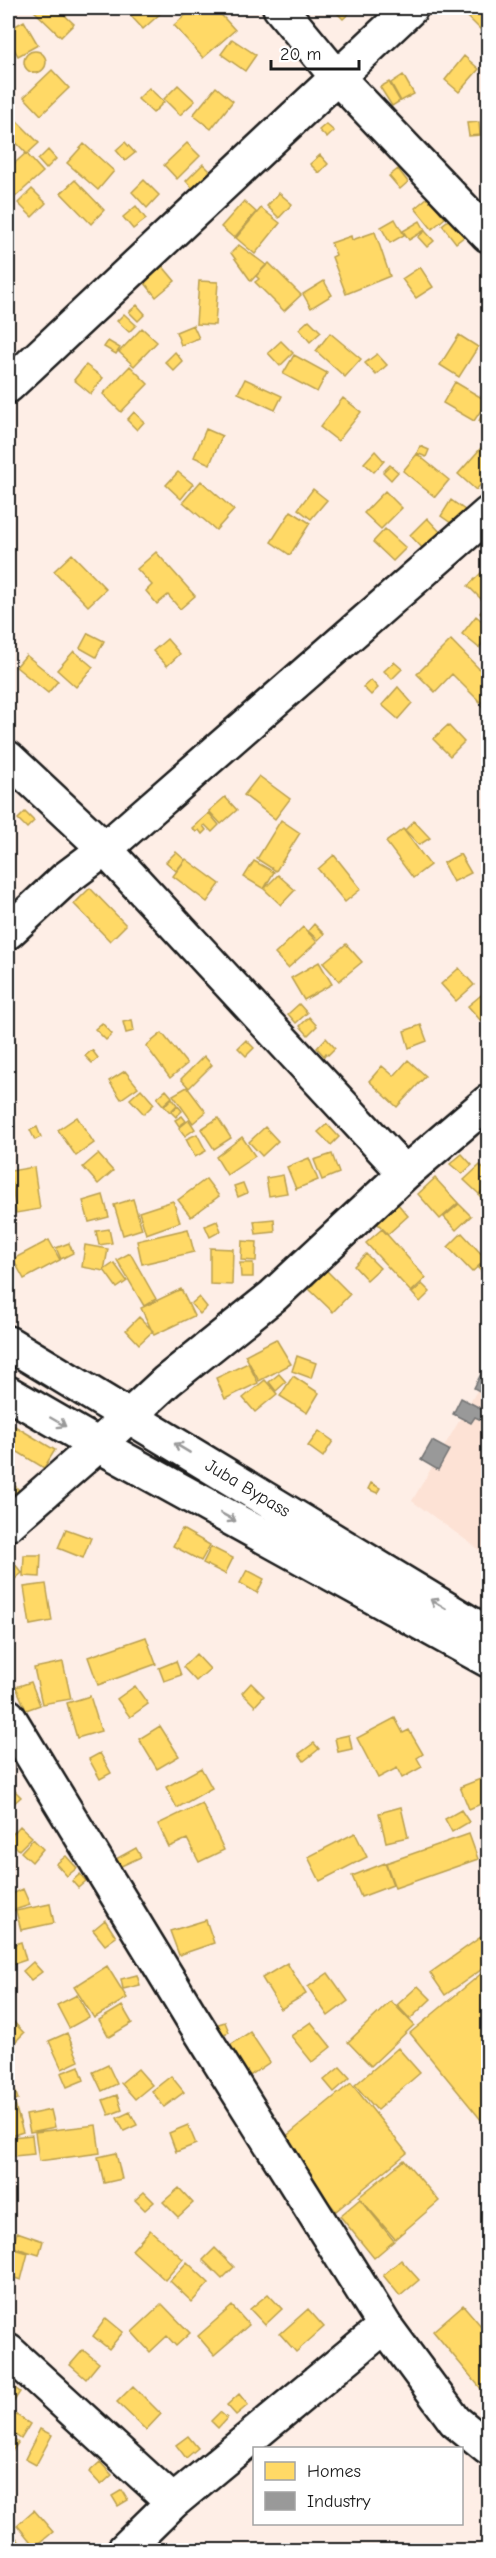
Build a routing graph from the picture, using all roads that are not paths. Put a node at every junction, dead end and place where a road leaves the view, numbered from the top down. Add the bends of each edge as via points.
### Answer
1 (280, 8) edge
2 (411, 8) edge
3 (337, 77) junction
4 (489, 235) edge
5 (8, 386) edge
6 (489, 514) edge
7 (8, 758) edge
8 (105, 849) junction
9 (8, 932) edge
10 (489, 1101) edge
11 (405, 1173) junction
12 (8, 1342) edge
13 (8, 1393) edge
14 (129, 1416) junction
15 (98, 1445) junction
16 (8, 1524) edge
17 (489, 1634) edge
18 (489, 1660) edge
19 (8, 1716) edge
20 (384, 2326) junction
21 (8, 2351) edge
22 (489, 2448) edge
23 (173, 2502) junction
24 (124, 2550) edge

1 - 3 street
2 - 3 street
3 - 4 street
3 - 5 street
6 - 8 street
7 - 8 street
8 - 9 street via 65,879
8 - 11 street
10 - 11 street
11 - 14 street via 273,1296
12 - 14 street, Juba Bypass
13 -> 15 street, Juba Bypass
14 - 15 street
17 -> 14 street, Juba Bypass
15 - 16 street
15 -> 18 street, Juba Bypass
19 - 20 street
20 - 22 street via 455,2421
20 - 23 street
21 - 23 street
23 - 24 street

